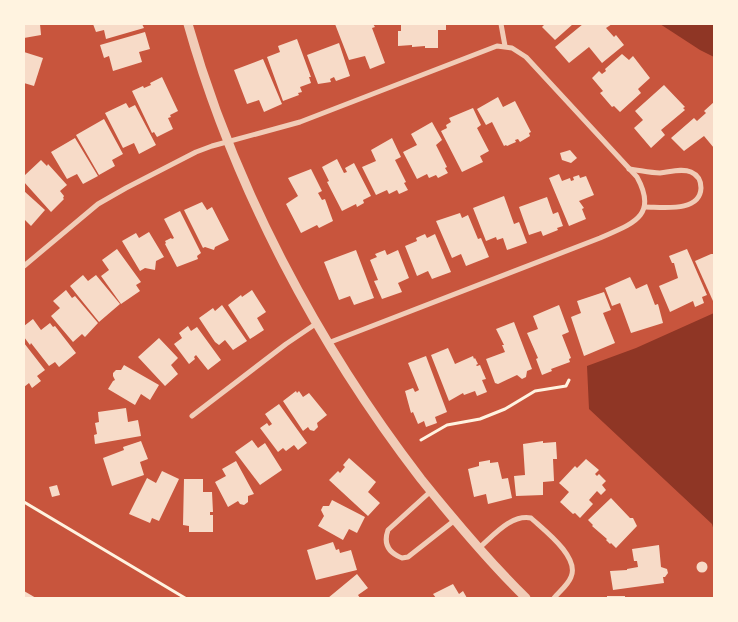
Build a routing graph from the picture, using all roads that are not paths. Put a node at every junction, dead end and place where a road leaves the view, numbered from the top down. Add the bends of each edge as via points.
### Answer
1 (188, 24) edge
2 (501, 24) edge
3 (505, 46) junction
4 (229, 142) junction
5 (628, 168) junction
6 (645, 207) junction
7 (24, 266) edge
8 (317, 324) junction
9 (328, 344) junction
10 (192, 416) dead end
11 (431, 491) junction
12 (455, 520) junction
13 (479, 548) junction
14 (526, 598) edge
15 (554, 598) edge

1 - 4 street
2 - 3 street
3 - 4 street via 488,49 300,122
3 - 5 street via 526,57
4 - 7 street via 196,152 105,200
4 - 8 street via 252,197
5 - 6 street via 643,188
5 - 6 street via 653,172 688,171 698,176 700,194 693,204
6 - 9 street via 638,219 600,238
8 - 9 street
8 - 10 street
9 - 11 street via 379,422
11 - 12 street
11 - 12 street via 388,530 386,545 402,558 408,557
12 - 13 street
13 - 14 street
13 - 15 street via 511,522 524,516 531,518 566,553 573,566 571,578

